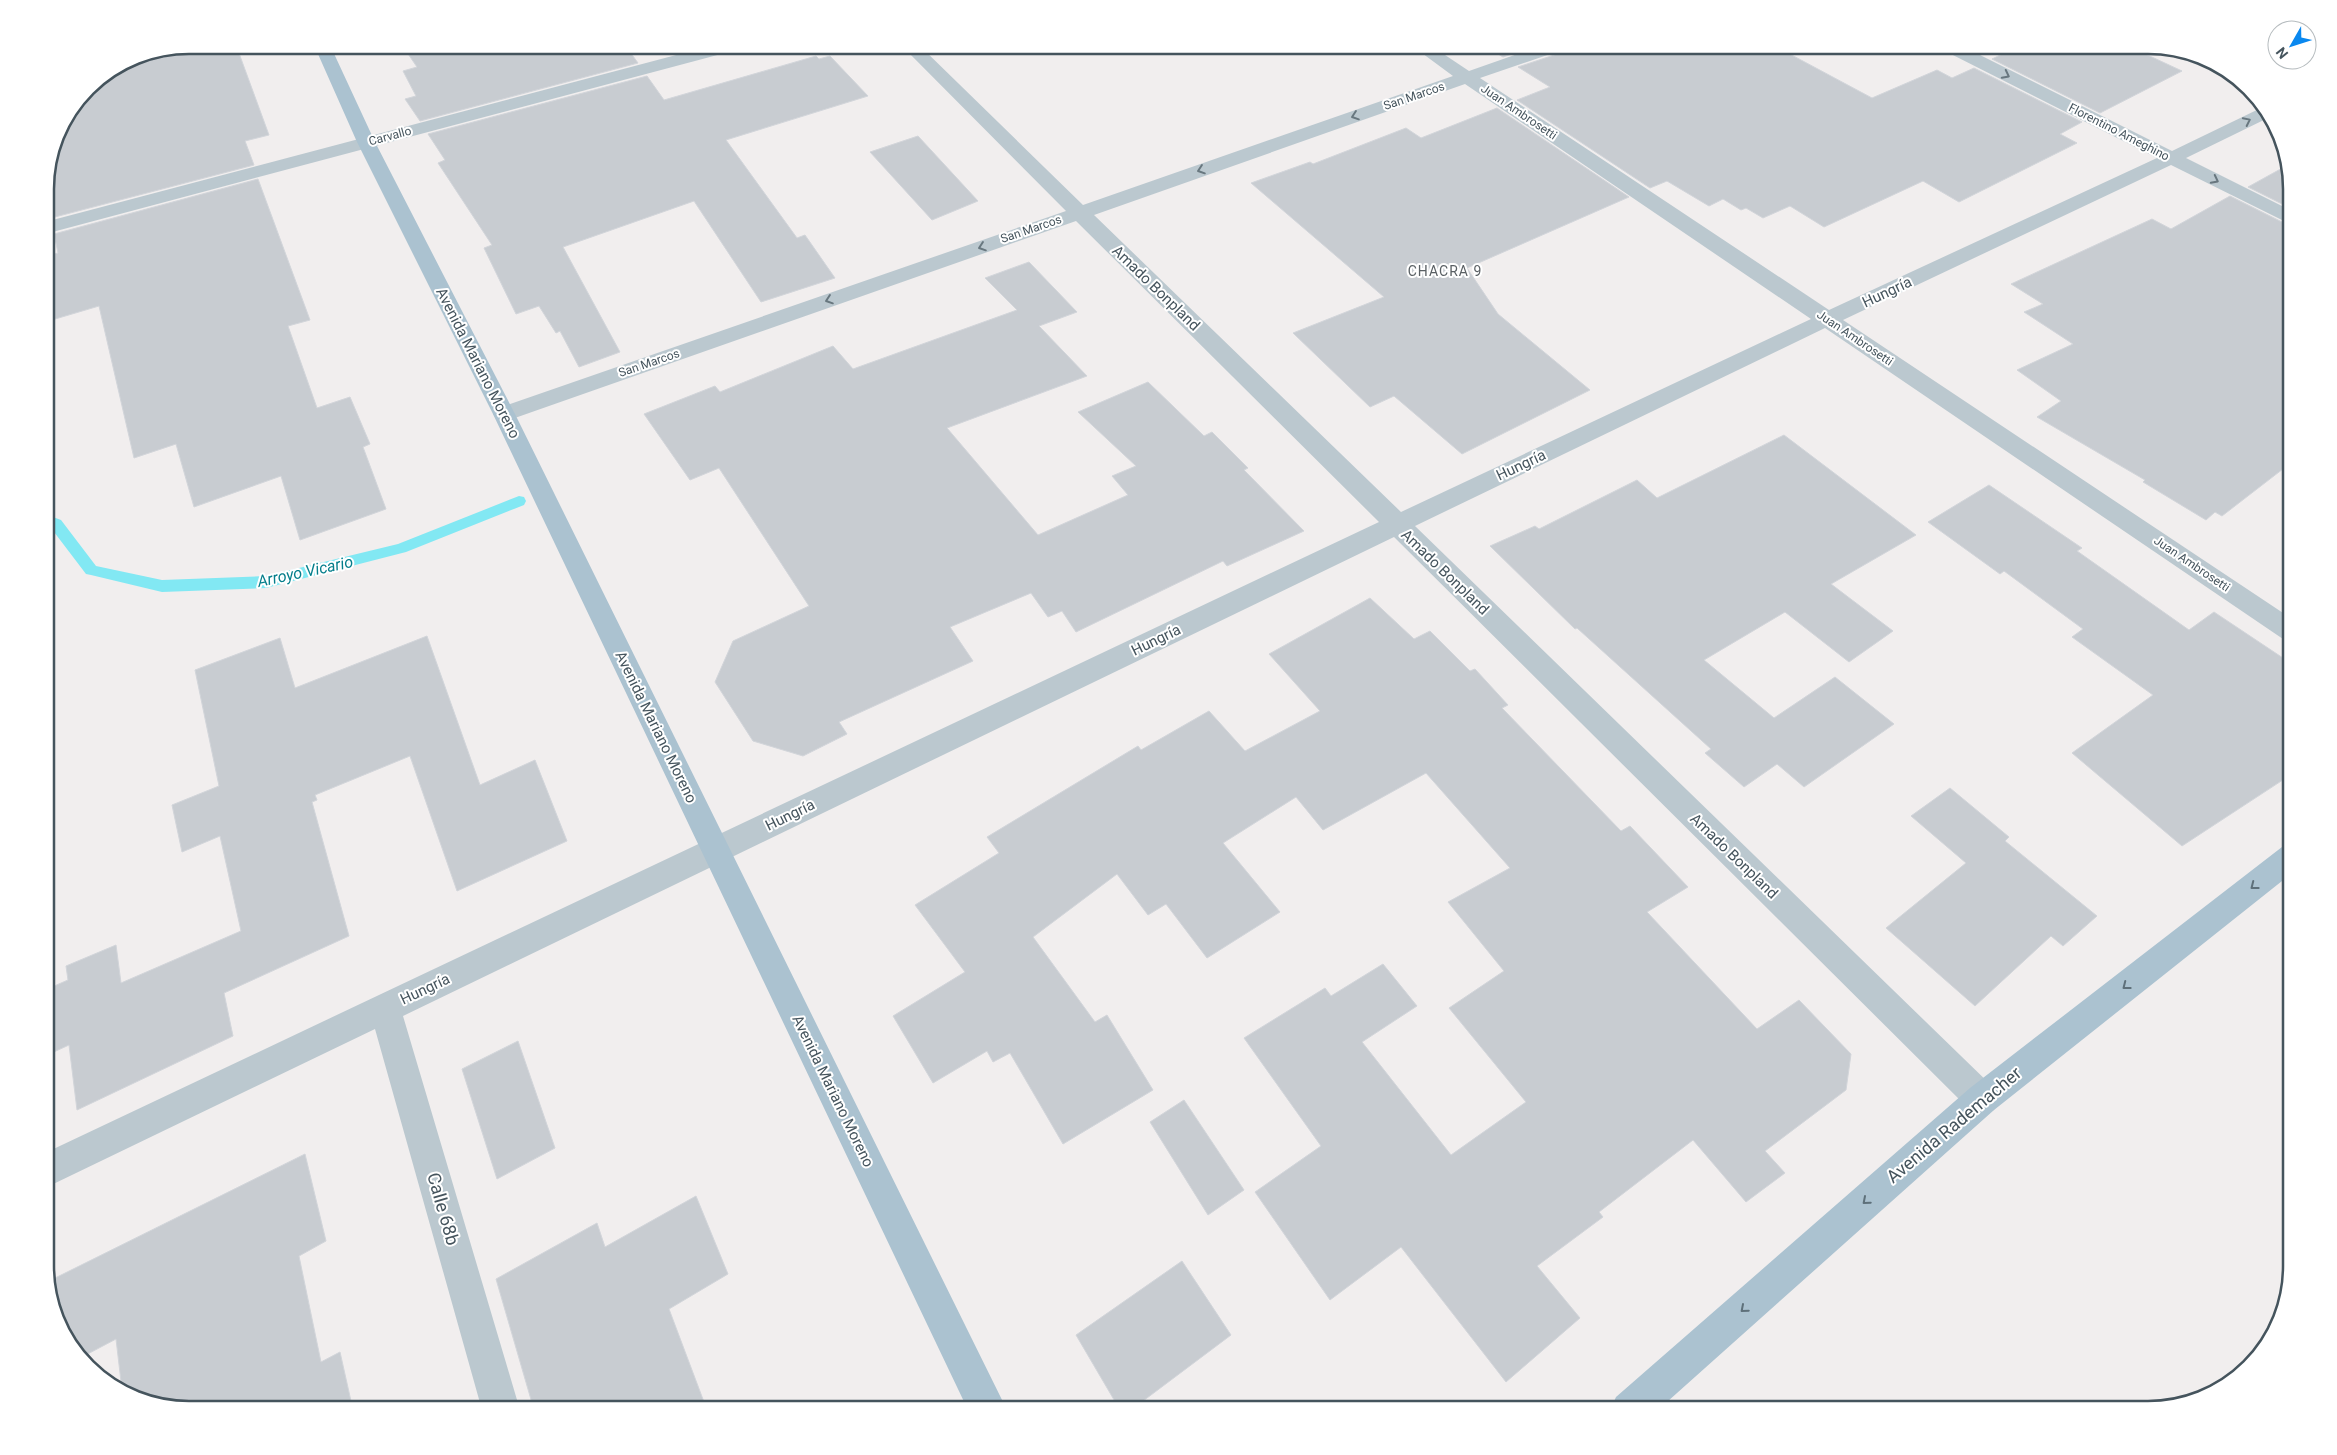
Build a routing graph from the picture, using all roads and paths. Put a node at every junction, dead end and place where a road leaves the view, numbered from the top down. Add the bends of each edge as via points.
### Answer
1 (326, 54) edge
2 (700, 54) edge
3 (918, 54) edge
4 (1432, 54) edge
5 (1533, 54) edge
6 (1965, 54) edge
7 (1467, 77) junction
8 (2261, 115) edge
9 (366, 142) junction
10 (2172, 158) junction
11 (1079, 212) junction
12 (2283, 214) edge
13 (54, 226) edge
14 (1827, 320) junction
15 (504, 414) junction
16 (1397, 524) junction
17 (2283, 626) edge
18 (716, 850) junction
19 (2283, 863) edge
20 (385, 1008) junction
21 (1982, 1098) junction
22 (54, 1168) edge
23 (498, 1401) edge
24 (984, 1401) edge
25 (1639, 1401) edge

1 - 9 main road, Avenida Mariano Moreno
2 - 9 street, Carvallo
3 - 11 street, Amado Bonpland
4 - 7 street, Juan Ambrosetti
5 - 7 street, San Marcos
6 -> 10 street, Florentino Ameghino
7 -> 11 street, San Marcos
7 - 14 street, Juan Ambrosetti
10 -> 8 street, Hungría
9 - 13 street, Carvallo
9 - 15 main road, Avenida Mariano Moreno
10 -> 12 street, Florentino Ameghino
10 - 14 street, Hungría
11 -> 15 street, San Marcos
11 - 16 street, Amado Bonpland
14 - 16 street, Hungría
14 - 17 street, Juan Ambrosetti
15 - 18 main road, Avenida Mariano Moreno
16 - 18 street, Hungría
16 - 21 street, Amado Bonpland
18 - 20 street, Hungría
18 - 24 main road, Avenida Mariano Moreno
19 -> 21 main road, Avenida Rademacher
20 - 22 street, Hungría
20 - 23 street, Calle 68b
21 -> 25 main road, Avenida Rademacher

